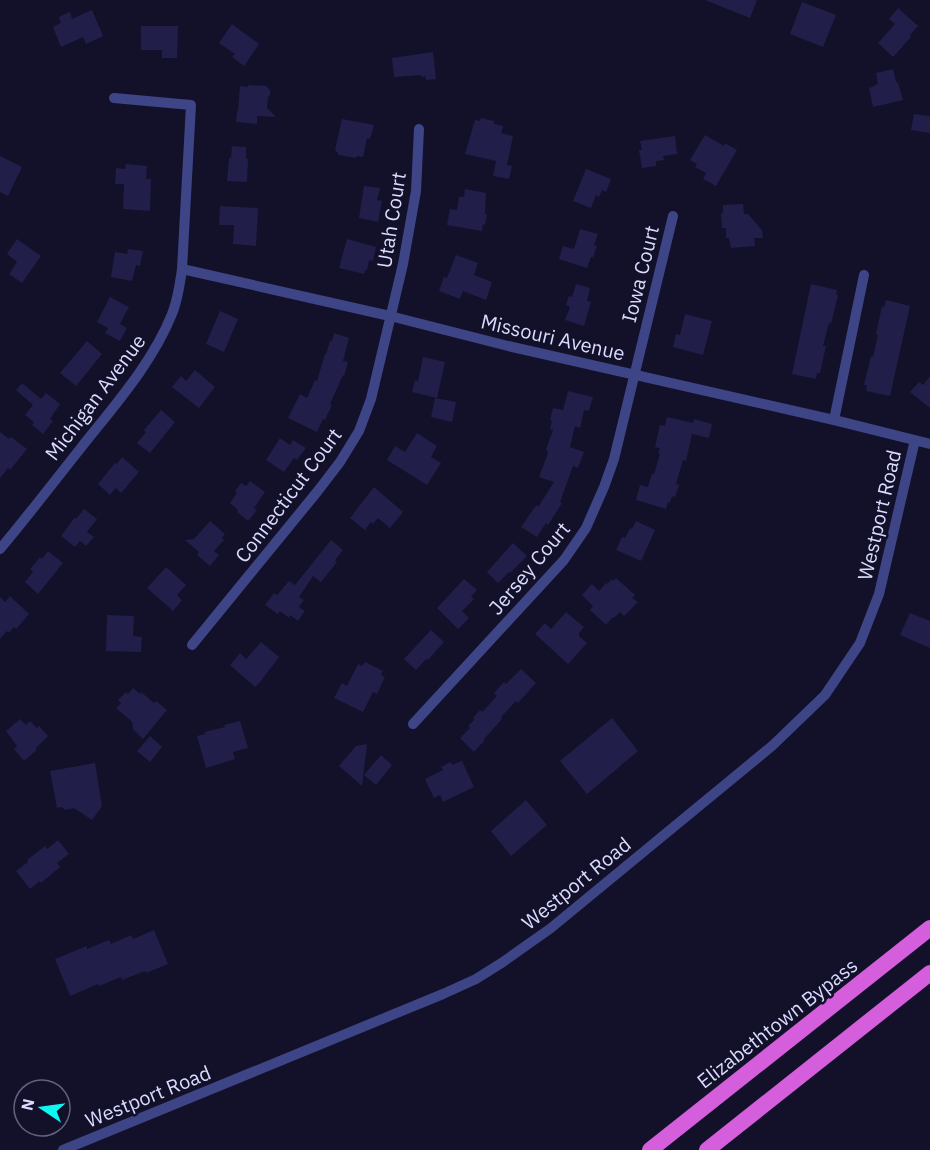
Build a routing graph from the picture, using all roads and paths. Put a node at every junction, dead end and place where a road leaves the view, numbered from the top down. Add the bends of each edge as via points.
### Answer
1 (114, 98) dead end
2 (419, 129) dead end
3 (673, 216) dead end
4 (182, 269) junction
5 (864, 275) dead end
6 (390, 316) junction
7 (634, 374) junction
8 (834, 420) junction
9 (915, 440) junction
10 (930, 444) edge
11 (0, 549) edge
12 (192, 645) dead end
13 (413, 724) dead end
14 (930, 928) edge
15 (930, 973) edge
16 (63, 1150) edge
17 (650, 1150) edge
18 (707, 1150) edge

1 - 4 street, Michigan Avenue via 190,105
2 - 6 street, Utah Court via 413,211
3 - 7 street, Iowa Court
4 - 6 street, Missouri Avenue
4 - 11 street, Michigan Avenue via 173,312 155,348 122,396
5 - 8 street
6 - 7 street, Missouri Avenue
6 - 12 street, Connecticut Court via 370,399 350,447
7 - 8 street, Missouri Avenue
7 - 13 street, Jersey Court via 614,459 586,528 564,560
8 - 9 street, Missouri Avenue
9 - 10 street, Missouri Avenue
9 - 16 street, Westport Road via 879,594 860,643 825,695 772,746 551,928 476,978
14 - 17 highway, Elizabethtown Bypass
15 - 18 highway

